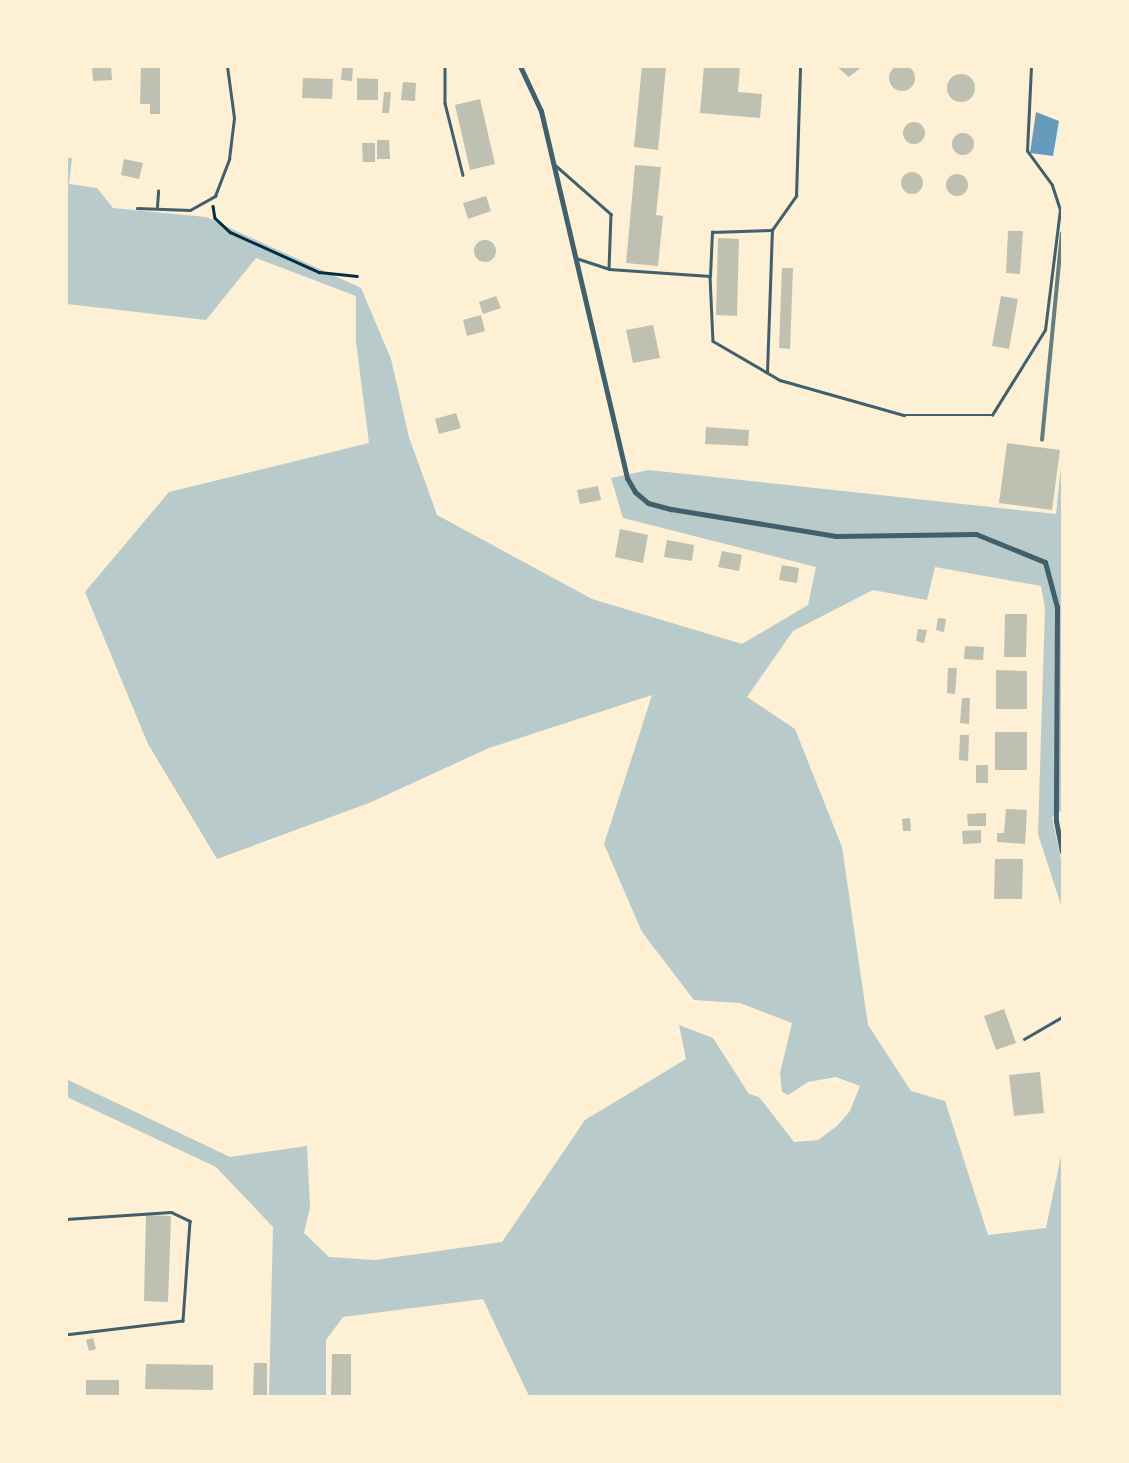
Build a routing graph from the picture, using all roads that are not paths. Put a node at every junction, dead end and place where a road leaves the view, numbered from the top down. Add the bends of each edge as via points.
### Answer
1 (227, 66) edge
2 (445, 66) edge
3 (520, 66) edge
4 (800, 66) edge
5 (1031, 66) edge
6 (554, 164) junction
7 (463, 176) dead end
8 (158, 191) dead end
9 (157, 207) junction
10 (137, 208) dead end
11 (772, 230) junction
12 (576, 258) junction
13 (609, 269) junction
14 (710, 276) junction
15 (767, 372) junction
16 (1062, 851) edge
17 (1062, 1017) edge
18 (1024, 1039) dead end
19 (66, 1219) edge
20 (66, 1335) edge

1 - 9 lane via 234,118 229,159 215,196 190,210
2 - 7 lane via 445,103
3 - 6 street via 541,111
4 - 11 lane via 796,196
5 - 15 lane via 1027,152 1052,185 1059,210 1045,330 997,412 987,418 904,415
6 - 12 street
6 - 13 lane via 611,214
8 - 9 lane
9 - 10 lane
11 - 14 lane via 712,232
11 - 15 lane
12 - 13 lane
12 - 16 street via 627,478 648,503 836,536 976,534 1045,562 1057,607 1056,821
13 - 14 lane
14 - 15 lane via 713,341
17 - 18 lane
19 - 20 lane via 171,1212 190,1221 183,1321

